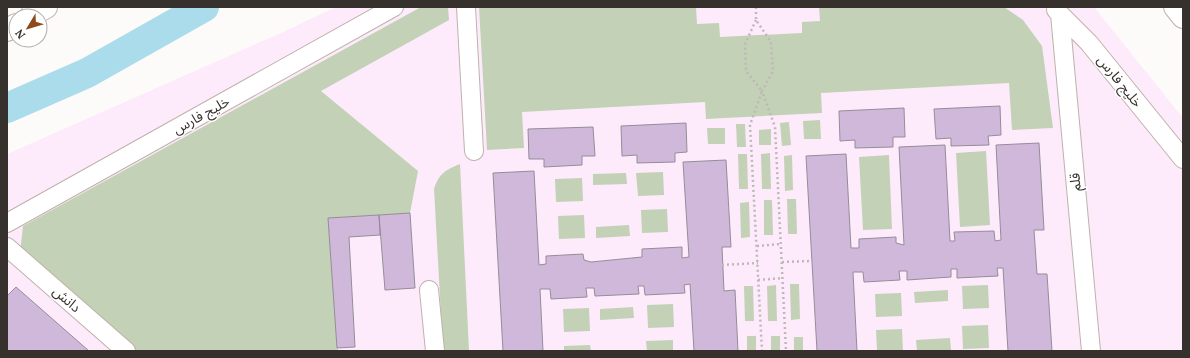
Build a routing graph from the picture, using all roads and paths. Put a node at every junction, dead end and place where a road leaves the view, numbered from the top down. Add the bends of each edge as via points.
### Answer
1 (394, 7) edge
2 (466, 7) edge
3 (756, 7) edge
4 (1175, 7) edge
5 (1056, 10) edge
6 (1183, 17) edge
7 (756, 20) junction
8 (762, 91) junction
9 (474, 151) dead end
10 (1183, 159) edge
11 (7, 223) edge
12 (781, 244) junction
13 (757, 246) junction
14 (7, 247) edge
15 (812, 261) dead end
16 (782, 262) junction
17 (758, 263) junction
18 (722, 265) dead end
19 (783, 278) junction
20 (758, 280) junction
21 (429, 290) dead end
22 (126, 351) edge
23 (435, 351) edge
24 (762, 351) edge
25 (786, 351) edge
26 (1091, 351) edge

1 - 11 street, خلیج فارس
2 - 9 street
3 - 7 path
4 - 6 main road
5 - 10 street, خلیج فارس via 1089,43
5 - 26 street, قلم
7 - 8 path via 771,42 773,71
7 - 8 path via 745,44 746,71
8 - 12 path via 775,127
8 - 13 path via 750,125
12 - 13 path
12 - 16 path
13 - 17 path
14 - 22 street, دانش
15 - 16 path
16 - 19 path
17 - 18 path
17 - 20 path
19 - 20 path
19 - 25 path
20 - 24 path
21 - 23 street

